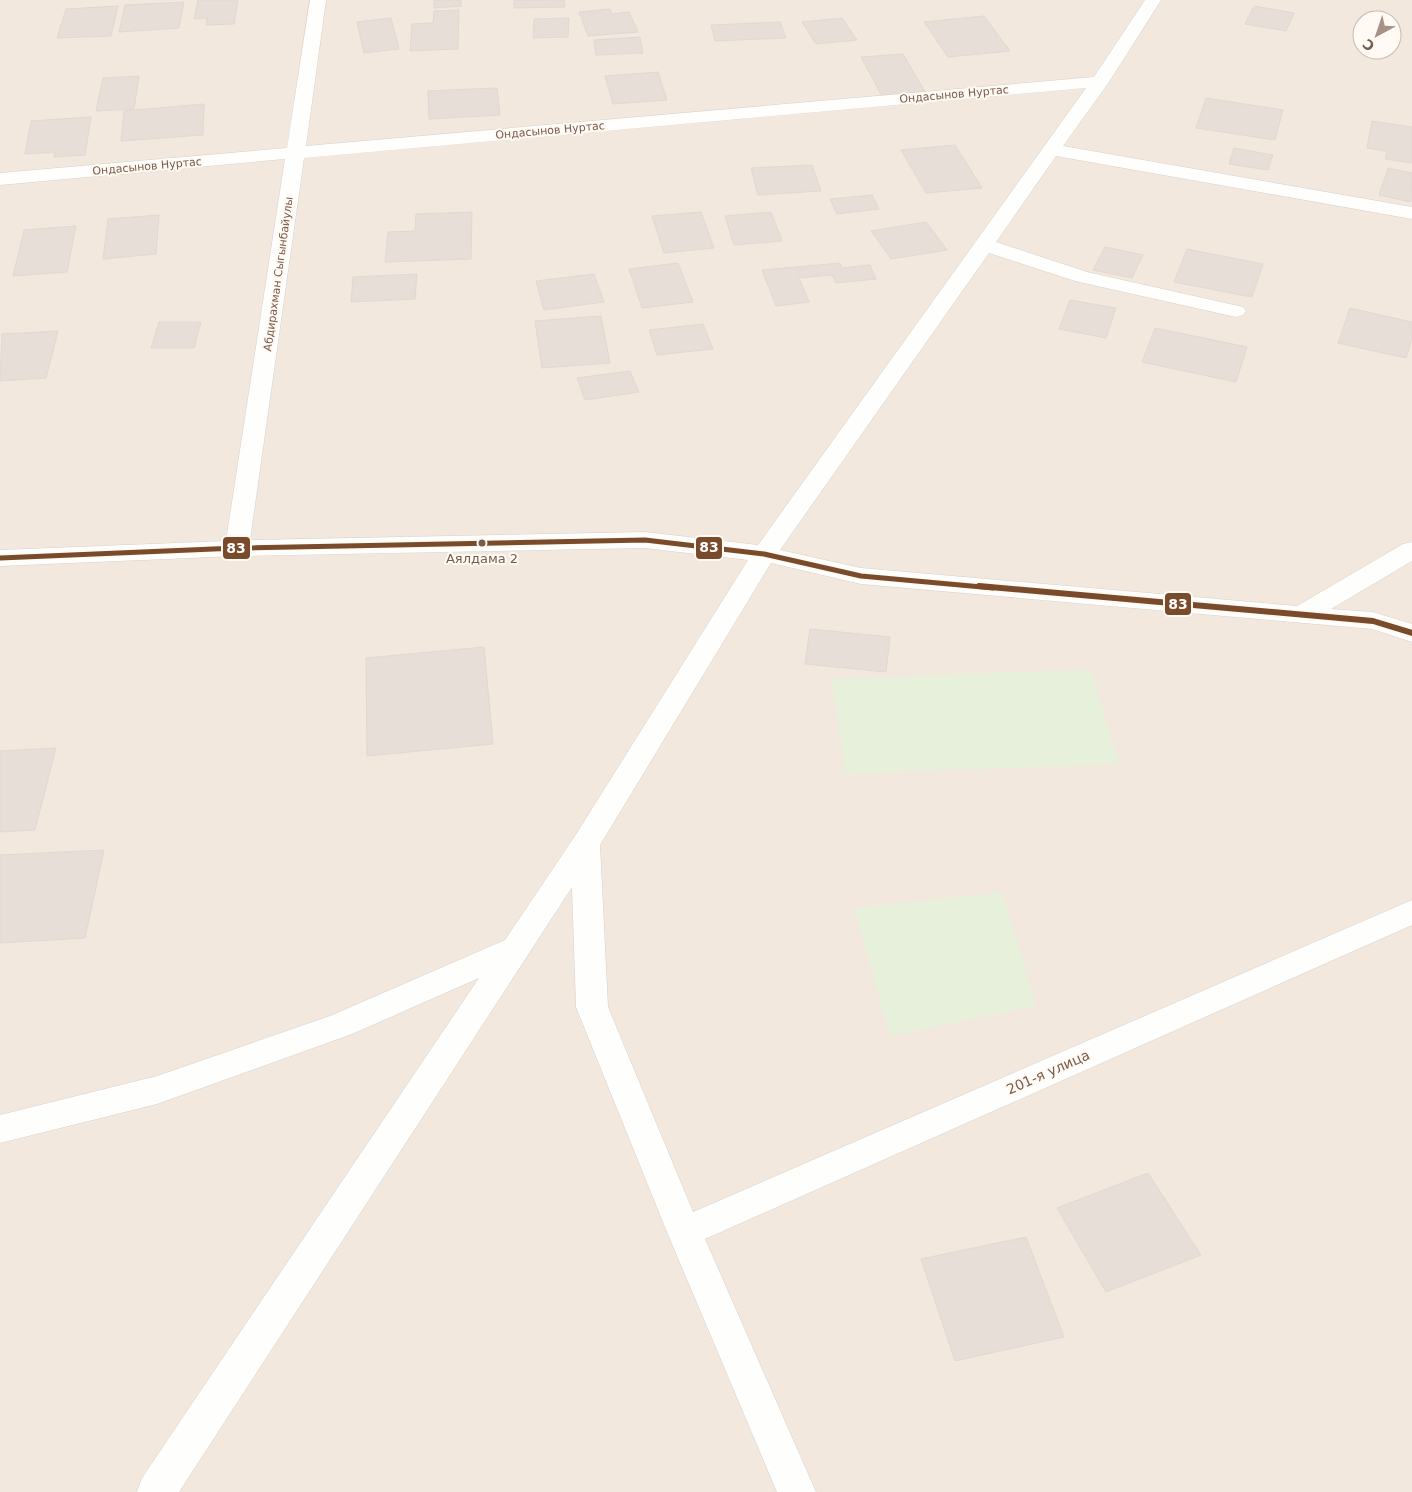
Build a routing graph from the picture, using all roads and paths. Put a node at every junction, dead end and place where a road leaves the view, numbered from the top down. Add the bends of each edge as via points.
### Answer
1 (318, 0) edge
2 (1153, 0) edge
3 (1100, 82) junction
4 (1052, 150) junction
5 (296, 152) junction
6 (0, 179) edge
7 (1412, 213) edge
8 (984, 245) junction
9 (1236, 311) dead end
10 (237, 548) junction
11 (1412, 550) edge
12 (764, 554) junction
13 (0, 558) edge
14 (1301, 615) junction
15 (1412, 633) edge
16 (584, 844) junction
17 (1412, 912) edge
18 (517, 948) junction
19 (0, 1129) edge
20 (684, 1232) junction
21 (156, 1492) edge
22 (797, 1492) edge

1 - 5 street, Абдирахман Сыгынбайулы
2 - 3 street
3 - 4 street
3 - 5 street, Ондасынов Нуртас
4 - 7 street
4 - 8 street
5 - 6 street, Ондасынов Нуртас
5 - 10 street, Абдирахман Сыгынбайулы
8 - 9 street via 1082,277
8 - 12 street
10 - 12 street via 645,540
10 - 13 street
11 - 14 street
12 - 14 street via 861,576
12 - 16 street
14 - 15 street via 1373,621
16 - 18 street
16 - 20 street via 592,1007
17 - 20 street, 201-я улица
18 - 19 street via 340,1025 157,1090
18 - 21 street
20 - 22 street

